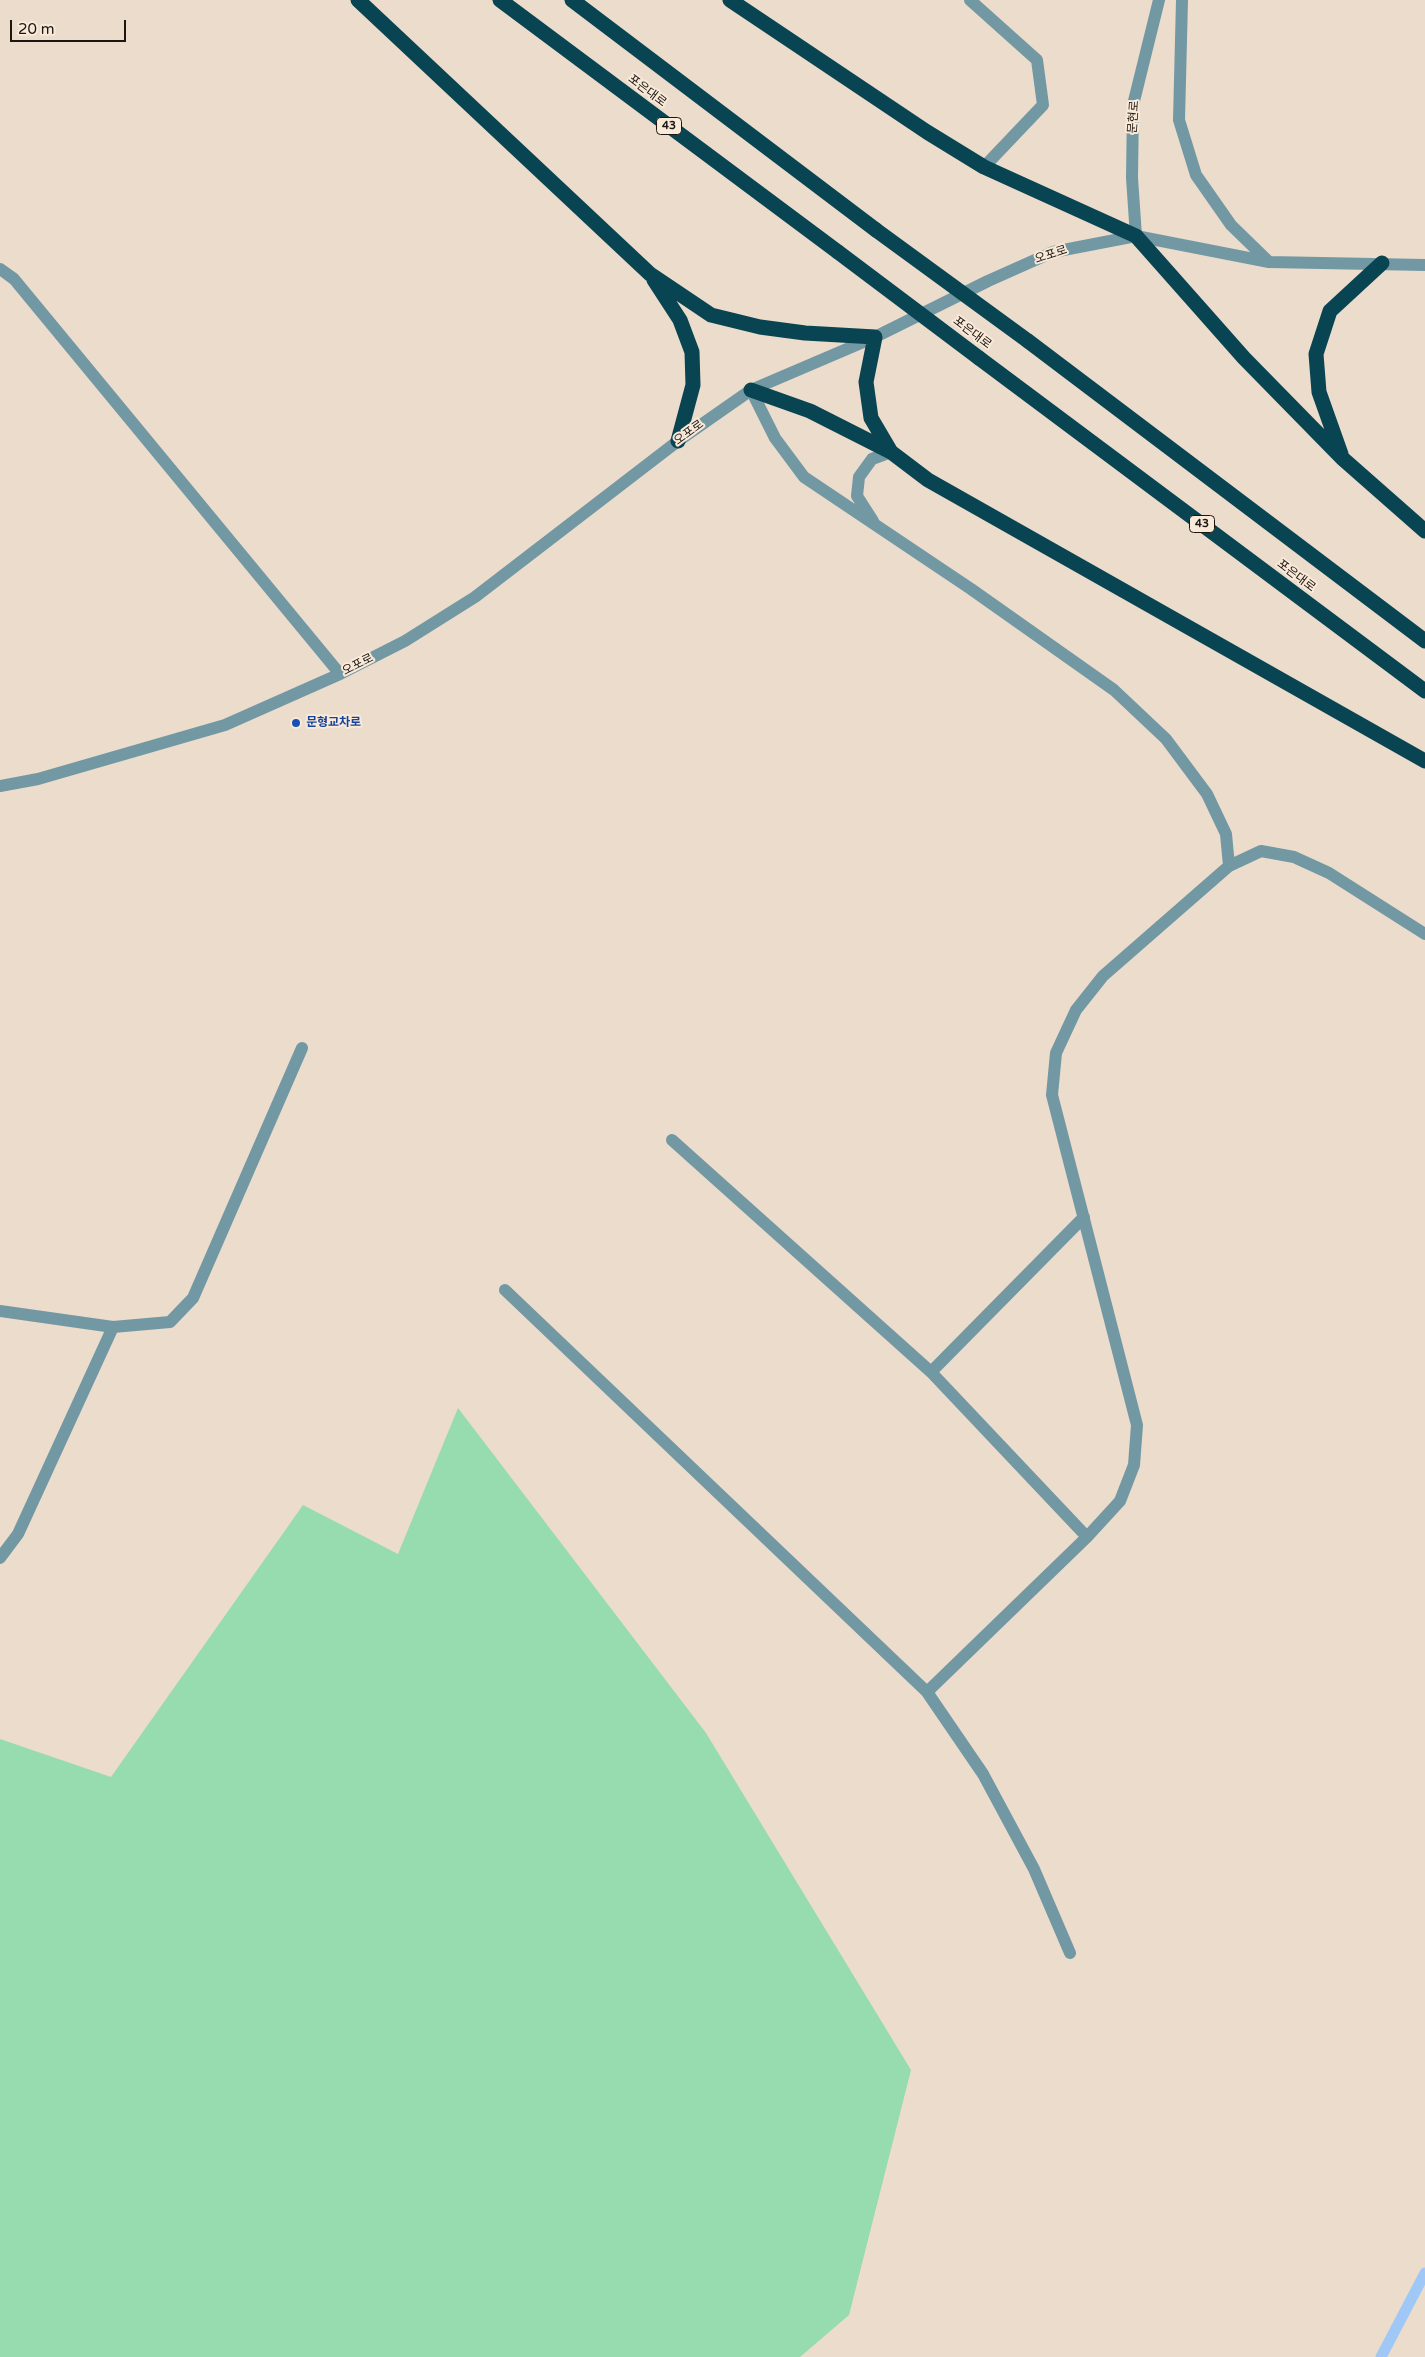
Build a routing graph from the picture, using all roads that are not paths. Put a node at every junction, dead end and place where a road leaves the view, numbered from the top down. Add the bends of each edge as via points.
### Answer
1 (358, 0) edge
2 (500, 0) edge
3 (572, 0) edge
4 (730, 0) edge
5 (970, 0) edge
6 (1158, 0) edge
7 (1182, 0) edge
8 (984, 167) junction
9 (1136, 236) junction
10 (1269, 262) junction
11 (1382, 263) junction
12 (1425, 265) edge
13 (0, 269) edge
14 (650, 274) junction
15 (875, 337) junction
16 (751, 390) junction
17 (678, 441) junction
18 (891, 452) junction
19 (1342, 458) junction
20 (876, 525) junction
21 (1425, 531) edge
22 (1425, 640) edge
23 (340, 674) junction
24 (1425, 691) edge
25 (1425, 761) edge
26 (0, 786) edge
27 (1229, 866) junction
28 (1425, 934) edge
29 (302, 1048) dead end
30 (672, 1140) dead end
31 (1084, 1218) junction
32 (505, 1290) dead end
33 (0, 1311) edge
34 (114, 1327) junction
35 (931, 1372) junction
36 (1087, 1537) junction
37 (0, 1558) edge
38 (927, 1692) junction
39 (1070, 1953) dead end

1 - 14 highway
2 - 24 highway, 포은대로 / 43, bridge
3 - 22 highway, bridge
4 - 8 highway via 926,132
5 - 8 street via 1037,60 1043,105
6 - 9 street, 문현로 via 1133,106 1132,178
7 - 10 street via 1180,120 1196,175 1231,225
8 - 9 highway
9 - 10 street, 오포로
9 - 15 street, 오포로 via 1053,252 988,280
9 - 19 highway via 1244,358
10 - 11 street, 오포로
11 - 12 street, 오포로
11 - 19 highway via 1330,311 1316,354 1319,392
13 - 23 street via 14,279
14 - 15 highway via 711,315 760,327
14 - 17 highway via 680,320 692,352 693,385
15 - 16 street, 오포로
15 - 18 highway via 866,382 871,418
16 - 17 street, 오포로
16 - 18 highway via 810,411
16 - 20 street via 774,438 804,477
17 - 23 street, 오포로 via 475,598 405,641
18 - 20 street via 872,459 859,477 857,496
18 - 25 highway via 928,480
19 - 21 highway
20 - 27 street via 1114,690 1166,739 1207,794 1226,834
23 - 26 street, 오포로 via 225,724 38,779
27 - 28 street via 1262,851 1294,857 1330,873
27 - 31 street via 1103,976 1076,1010 1056,1053 1052,1095
29 - 34 street via 193,1298 170,1322
30 - 35 street
31 - 35 street
31 - 36 street via 1137,1425 1134,1464 1120,1501
32 - 38 street
33 - 34 street
34 - 37 street via 18,1534
35 - 36 street
36 - 38 street
38 - 39 street via 983,1774 1034,1869

